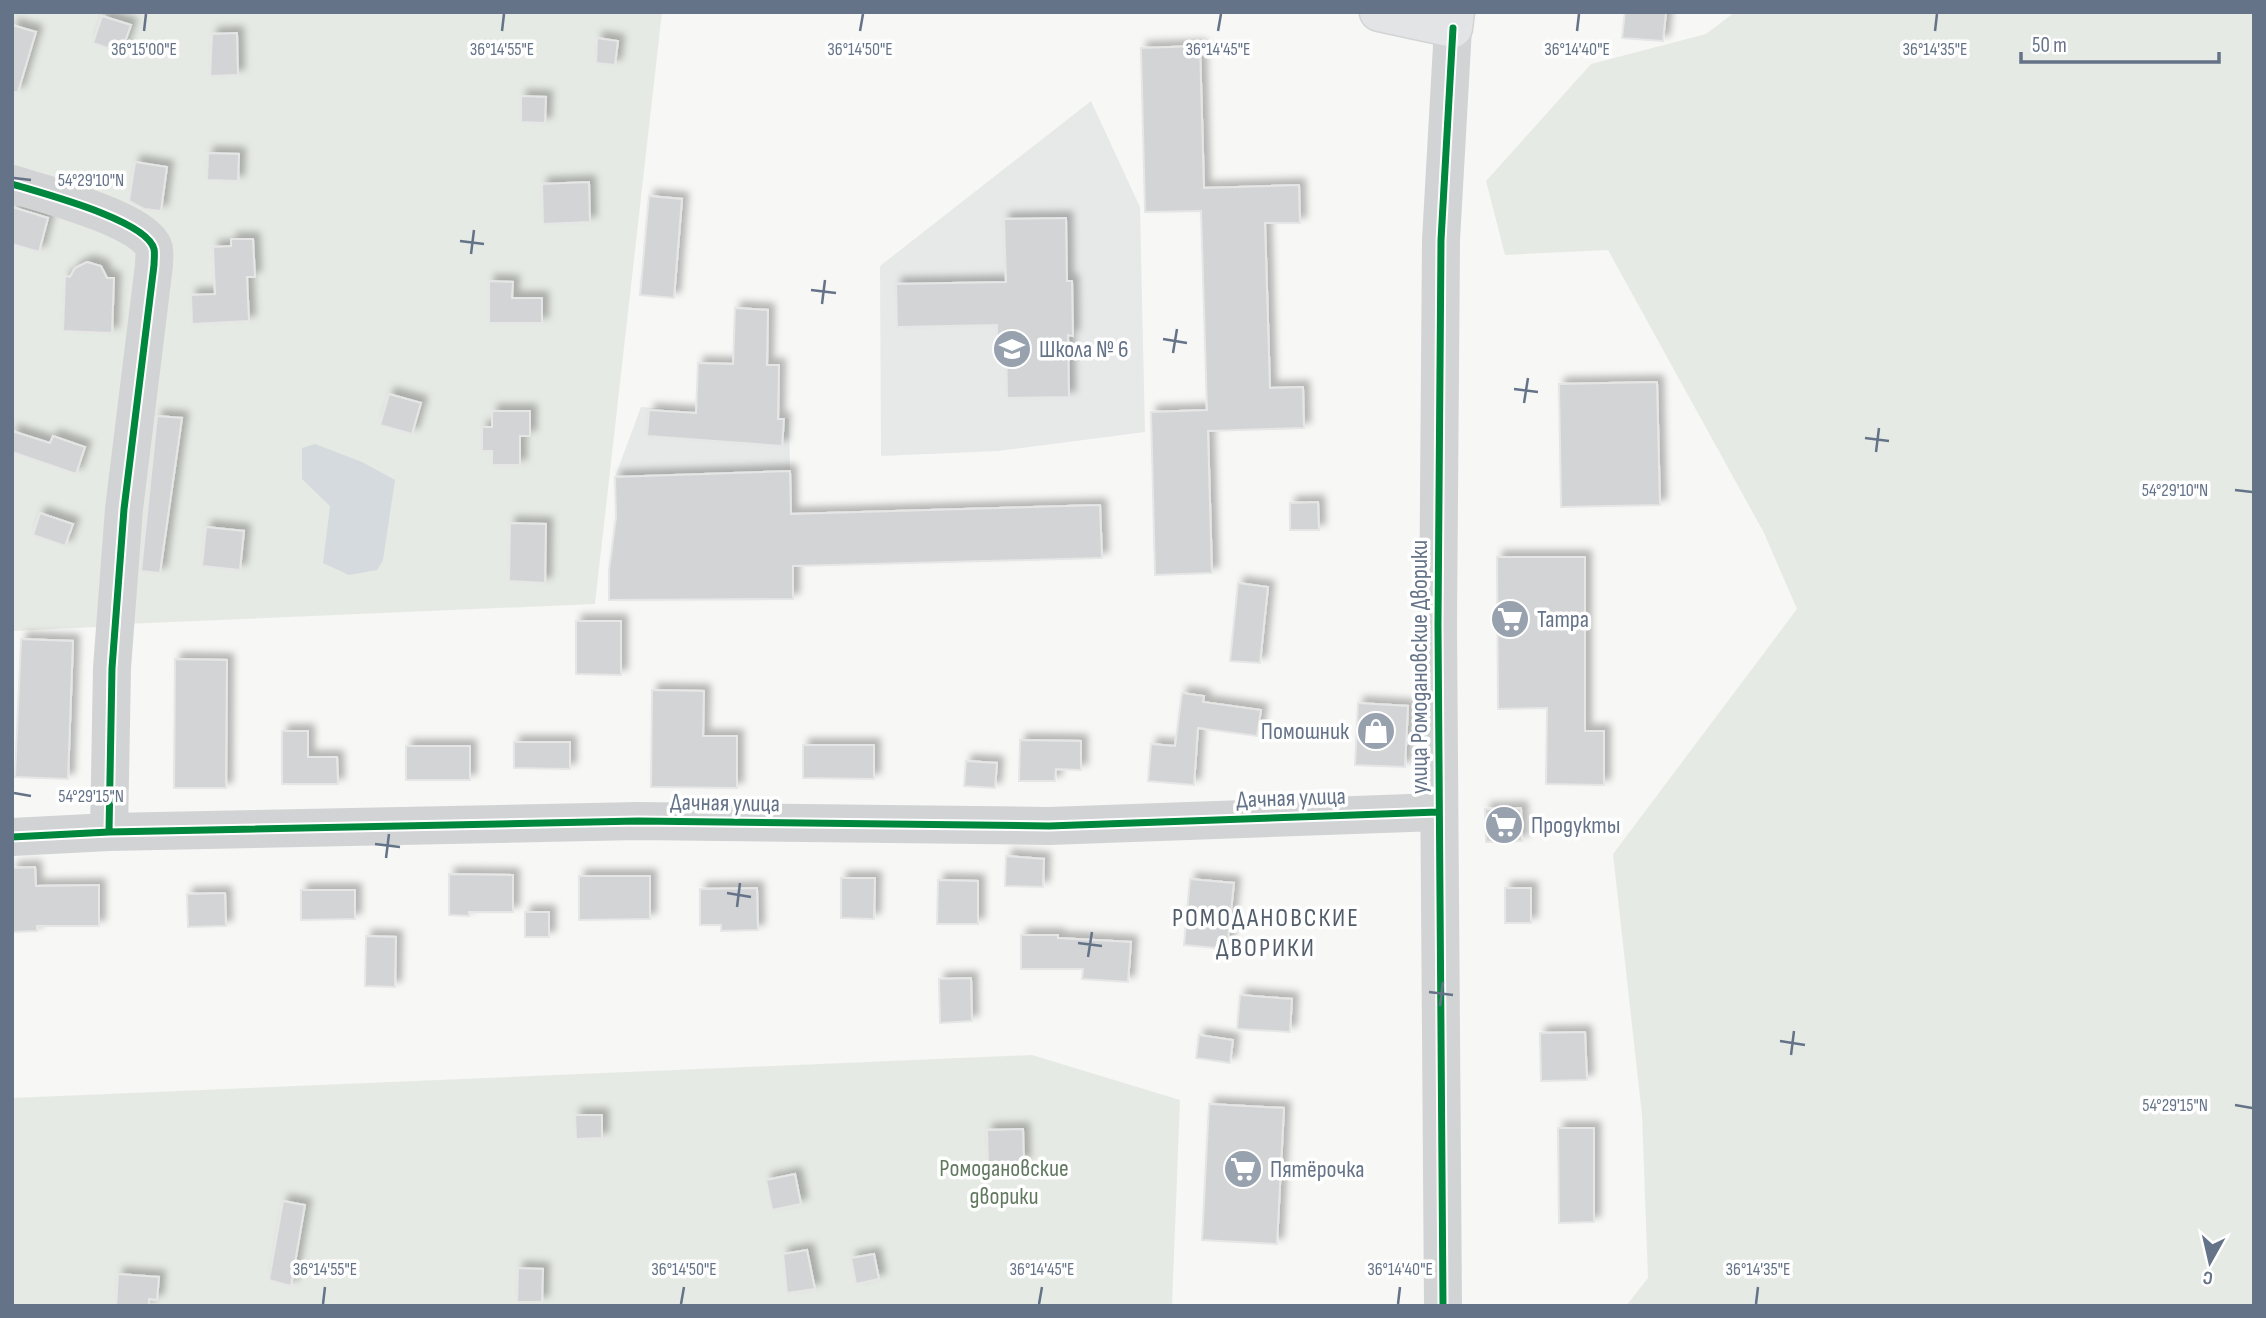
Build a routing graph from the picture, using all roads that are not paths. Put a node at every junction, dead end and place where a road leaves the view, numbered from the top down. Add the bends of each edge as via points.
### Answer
1 (1379, 12) edge
2 (1454, 20) edge
3 (12, 184) edge
4 (1438, 812) junction
5 (109, 832) junction
6 (12, 837) edge
7 (1443, 1306) edge

1 - 2 main road
2 - 4 street, улица Ромодановские Дворики via 1441,240
3 - 5 street via 117,219 139,230 154,247 124,509 114,641
4 - 5 street, Дачная улица via 1049,826 638,821
4 - 7 street, улица Ромодановские Дворики
5 - 6 street, Дачная улица

